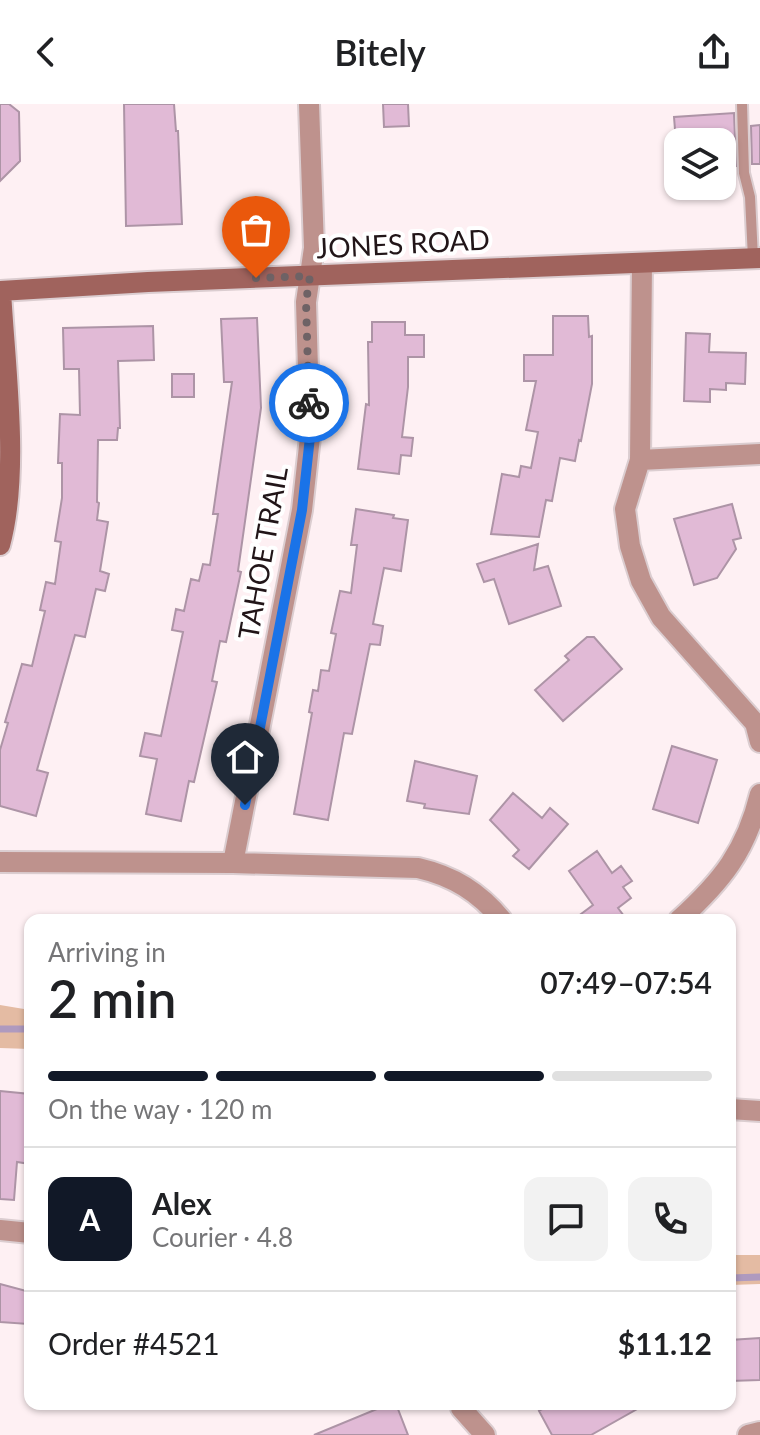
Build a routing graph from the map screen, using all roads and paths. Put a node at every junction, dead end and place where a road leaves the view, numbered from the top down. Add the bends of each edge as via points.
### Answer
1 (309, 104) edge
2 (742, 104) edge
3 (757, 258) edge
4 (642, 263) junction
5 (310, 276) junction
6 (1, 291) edge
7 (760, 454) edge
8 (640, 460) junction
9 (0, 545) edge
10 (760, 742) edge
11 (760, 794) edge
12 (0, 862) edge
13 (233, 863) junction
14 (497, 914) edge
15 (686, 914) edge
16 (736, 1109) edge
17 (760, 1111) edge
18 (0, 1230) edge
19 (24, 1232) edge
20 (463, 1410) edge
21 (760, 1432) edge
22 (485, 1435) edge
23 (748, 1435) edge

1 - 5 street, TAHOE TRAIL via 314,248
2 - 3 lane via 744,173
3 - 4 street, JONES ROAD
4 - 5 street, JONES ROAD
4 - 8 street
5 - 6 street, JONES ROAD
5 - 13 street, TAHOE TRAIL via 310,437 302,510
6 - 9 street via 10,457
7 - 8 street
8 - 10 street via 625,509 641,581 661,617 755,723
11 - 15 street via 735,858 712,891
12 - 13 street
13 - 14 street via 418,868 466,886
16 - 17 street
18 - 19 street
20 - 22 street
21 - 23 street

